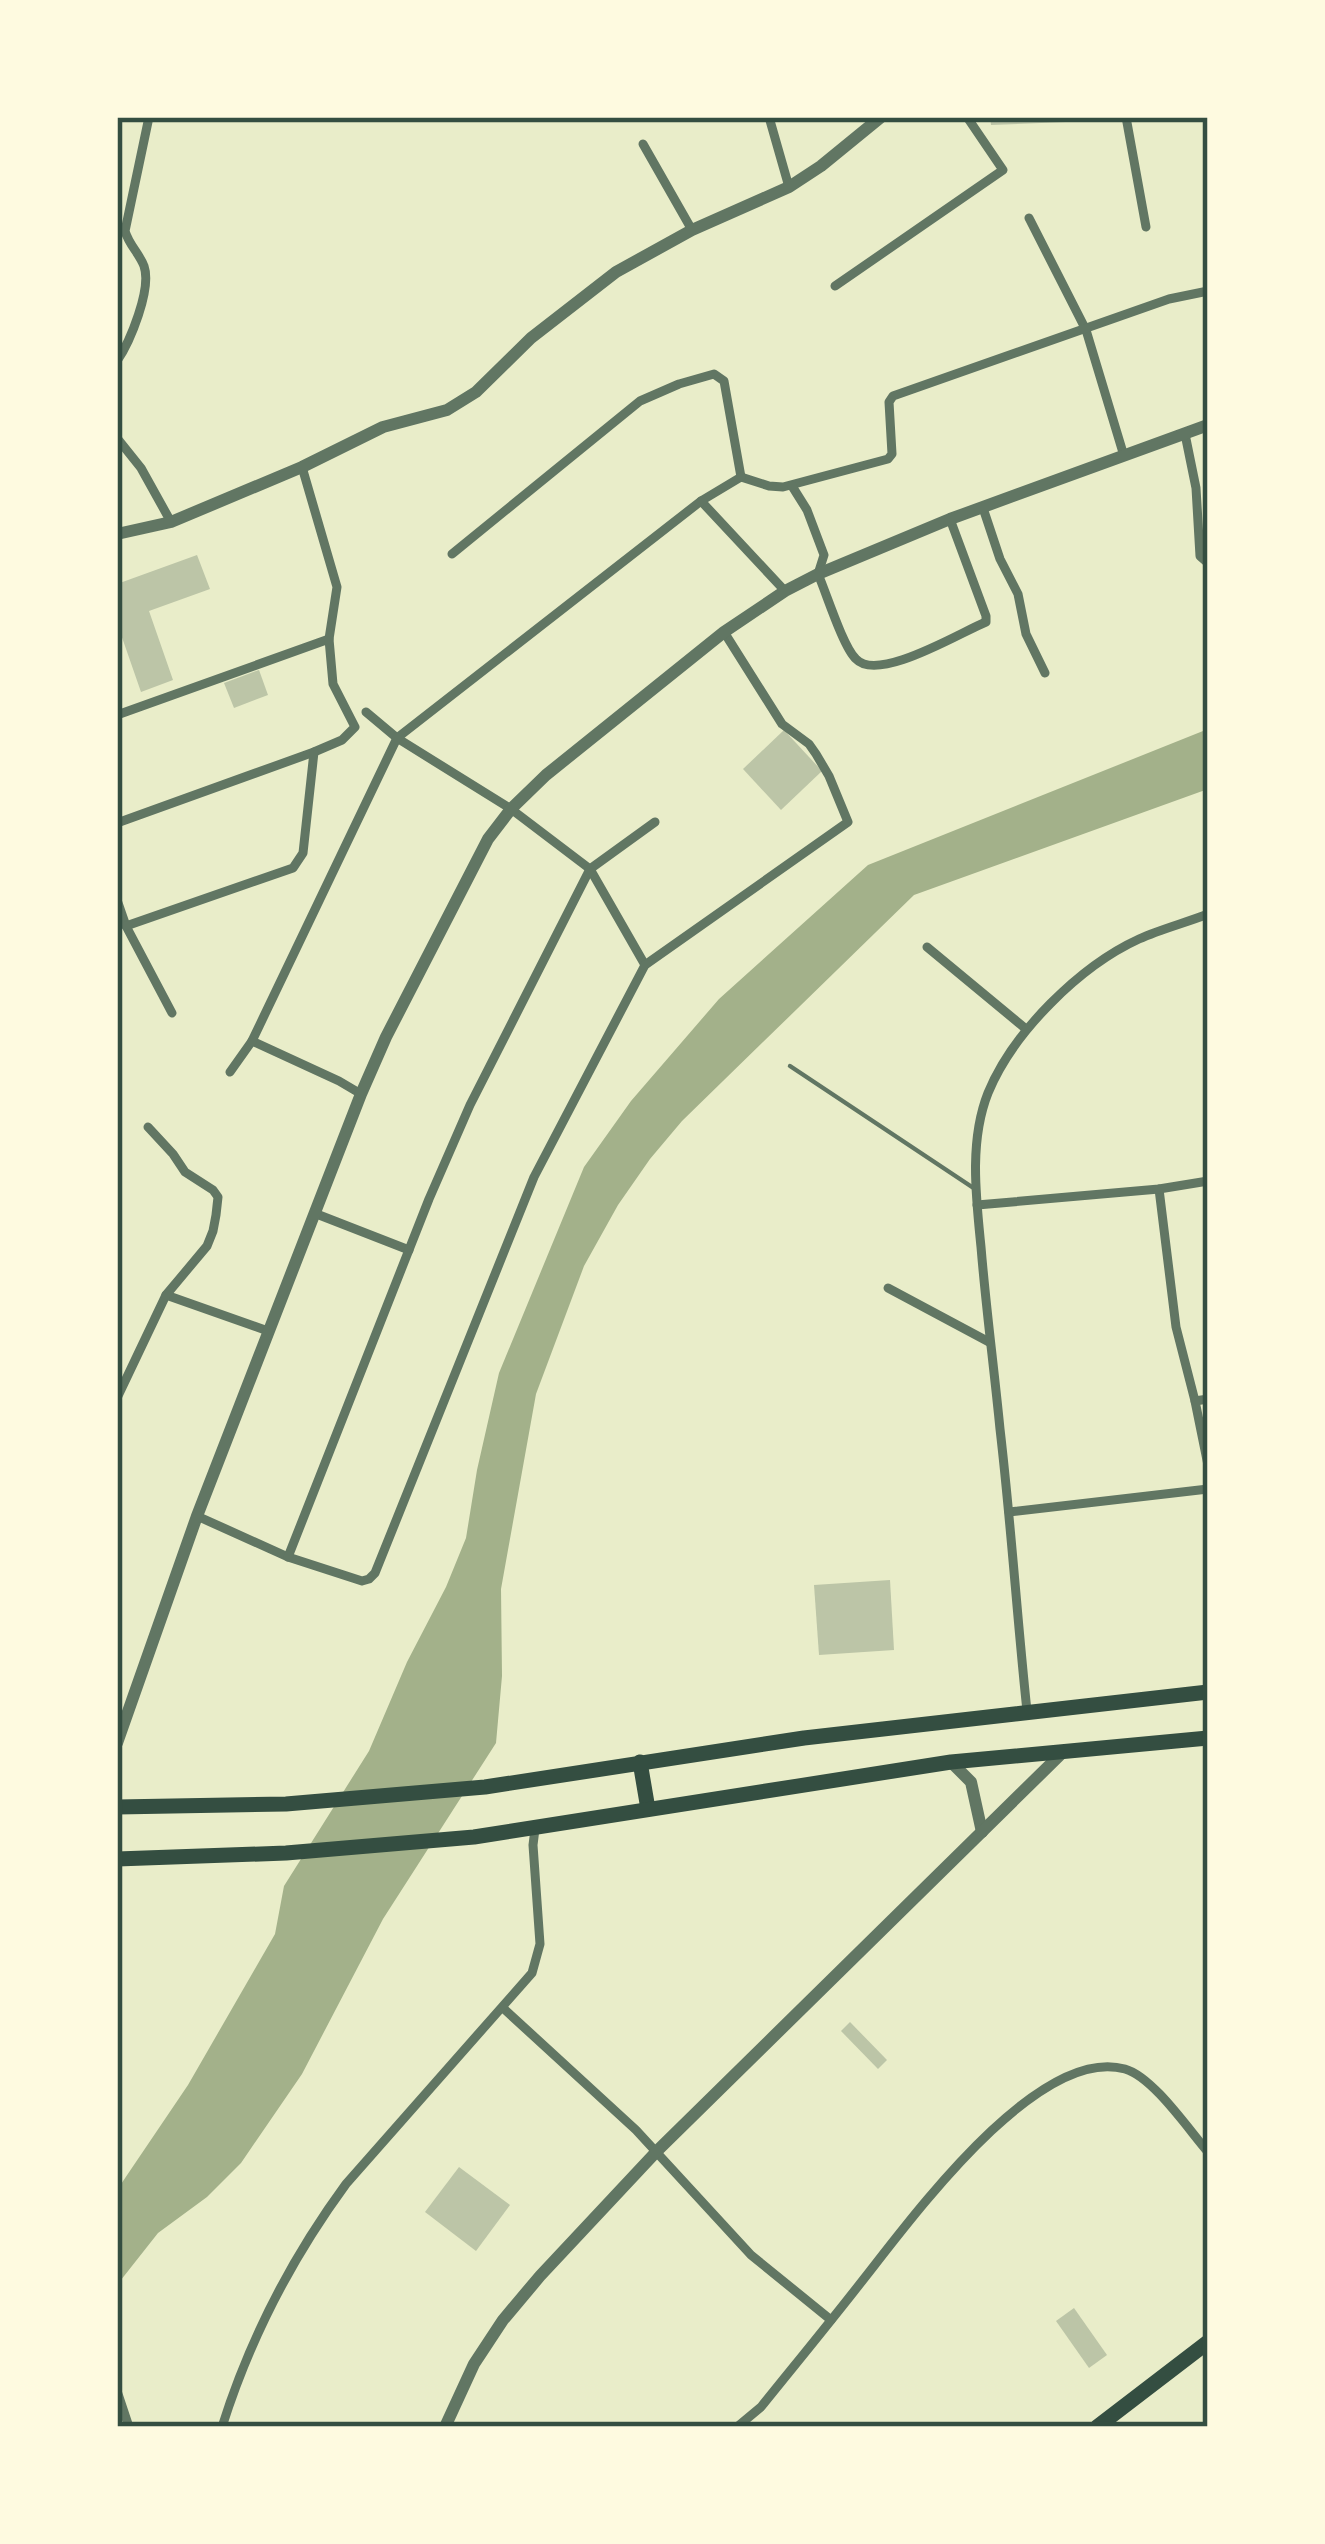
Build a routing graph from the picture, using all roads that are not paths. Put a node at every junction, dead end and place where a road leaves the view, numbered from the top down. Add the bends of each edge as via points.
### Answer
1 (149, 117) edge
2 (769, 117) edge
3 (881, 117) edge
4 (967, 117) edge
5 (1126, 117) edge
6 (643, 144) dead end
7 (789, 187) junction
8 (1029, 218) dead end
9 (1146, 227) dead end
10 (692, 230) junction
11 (836, 286) dead end
12 (1208, 291) edge
13 (1085, 330) junction
14 (117, 362) edge
15 (1208, 425) edge
16 (1185, 434) junction
17 (117, 438) edge
18 (1124, 456) junction
19 (302, 467) junction
20 (741, 477) junction
21 (792, 486) junction
22 (701, 501) junction
23 (982, 508) junction
24 (950, 519) junction
25 (170, 522) junction
26 (117, 534) edge
27 (452, 554) dead end
28 (1208, 563) edge
29 (818, 574) junction
30 (784, 591) junction
31 (724, 632) junction
32 (329, 639) junction
33 (1045, 673) dead end
34 (366, 712) dead end
35 (117, 715) edge
36 (397, 739) junction
37 (314, 752) junction
38 (511, 809) junction
39 (656, 822) dead end
40 (117, 823) edge
41 (590, 869) junction
42 (117, 900) edge
43 (1208, 914) edge
44 (126, 926) junction
45 (928, 947) dead end
46 (645, 965) junction
47 (172, 1012) dead end
48 (1026, 1030) junction
49 (252, 1042) junction
50 (790, 1066) dead end
51 (230, 1072) dead end
52 (361, 1094) junction
53 (148, 1127) dead end
54 (1208, 1181) edge
55 (1160, 1189) junction
56 (976, 1190) junction
57 (977, 1205) junction
58 (314, 1213) junction
59 (409, 1250) junction
60 (888, 1288) dead end
61 (166, 1295) junction
62 (268, 1331) junction
63 (989, 1342) junction
64 (117, 1398) edge
65 (1208, 1399) edge
66 (1195, 1401) junction
67 (1208, 1465) edge
68 (1208, 1490) edge
69 (1009, 1511) junction
70 (197, 1516) junction
71 (288, 1557) junction
72 (1208, 1692) edge
73 (1027, 1711) junction
74 (1208, 1738) edge
75 (117, 1743) edge
76 (1063, 1752) junction
77 (640, 1762) junction
78 (952, 1762) junction
79 (117, 1807) edge
80 (648, 1809) junction
81 (536, 1829) junction
82 (982, 1832) junction
83 (117, 1859) edge
84 (503, 2008) junction
85 (657, 2152) junction
86 (1208, 2152) edge
87 (831, 2320) junction
88 (1208, 2342) edge
89 (117, 2391) edge
90 (119, 2407) edge
91 (129, 2427) edge
92 (222, 2427) edge
93 (445, 2427) edge
94 (736, 2427) edge
95 (1097, 2427) edge

1 - 14 street via 125,231 145,281
2 - 7 street
3 - 7 street
4 - 11 street via 1003,170
5 - 9 street
6 - 10 street
7 - 10 street
8 - 13 street
10 - 19 street via 616,272 447,410 383,427
12 - 13 street
13 - 18 street
13 - 21 street via 893,396 890,458
15 - 16 street
16 - 18 street
16 - 28 street
17 - 25 street
18 - 23 street
19 - 25 street
19 - 32 street via 337,587
20 - 21 street
20 - 22 street
20 - 27 street via 724,382 714,374 640,401
21 - 29 street via 824,555
22 - 30 street
22 - 36 street
23 - 24 street
23 - 33 street
24 - 29 street
24 - 29 street via 987,620 916,654 881,665 856,661
25 - 26 street
29 - 30 street
30 - 31 street
31 - 38 street
31 - 46 street via 782,724 816,754 848,822
32 - 35 street
32 - 37 street via 333,684 355,727
34 - 36 street
36 - 38 street
36 - 49 street
37 - 40 street
37 - 44 street via 302,853 293,868
38 - 41 street
38 - 52 street via 488,839
39 - 41 street
41 - 46 street
41 - 59 street via 470,1106
42 - 44 street
43 - 48 street via 1137,940 1086,972
44 - 47 street
45 - 48 street
46 - 71 street via 534,1177 375,1574 362,1581
48 - 56 street via 987,1096
49 - 51 street
49 - 52 street
50 - 56 lane
52 - 58 street
53 - 61 street via 218,1197 206,1246
54 - 55 street
55 - 57 street
55 - 66 street via 1173,1311
56 - 57 street
57 - 63 street
58 - 59 street
58 - 62 street
59 - 71 street
60 - 63 street
61 - 62 street
61 - 64 street
62 - 70 street
63 - 69 street
65 - 66 street
66 - 67 street
68 - 69 street
69 - 73 street
70 - 71 street
70 - 75 street
72 - 73 main road
73 - 77 main road
74 - 76 main road
76 - 78 main road
76 - 82 street
77 - 79 main road via 485,1787 286,1804
77 - 80 main road
78 - 80 main road
78 - 82 street via 971,1782
80 - 81 main road
81 - 83 main road via 286,1853
81 - 84 street via 538,1955
82 - 85 street
84 - 85 street
84 - 92 street via 320,2220 275,2294
85 - 87 street via 751,2255
85 - 93 street via 502,2320
86 - 87 street via 1130,2070 1085,2068 1018,2108 951,2169
87 - 94 street
88 - 95 main road
89 - 90 street
90 - 91 street

